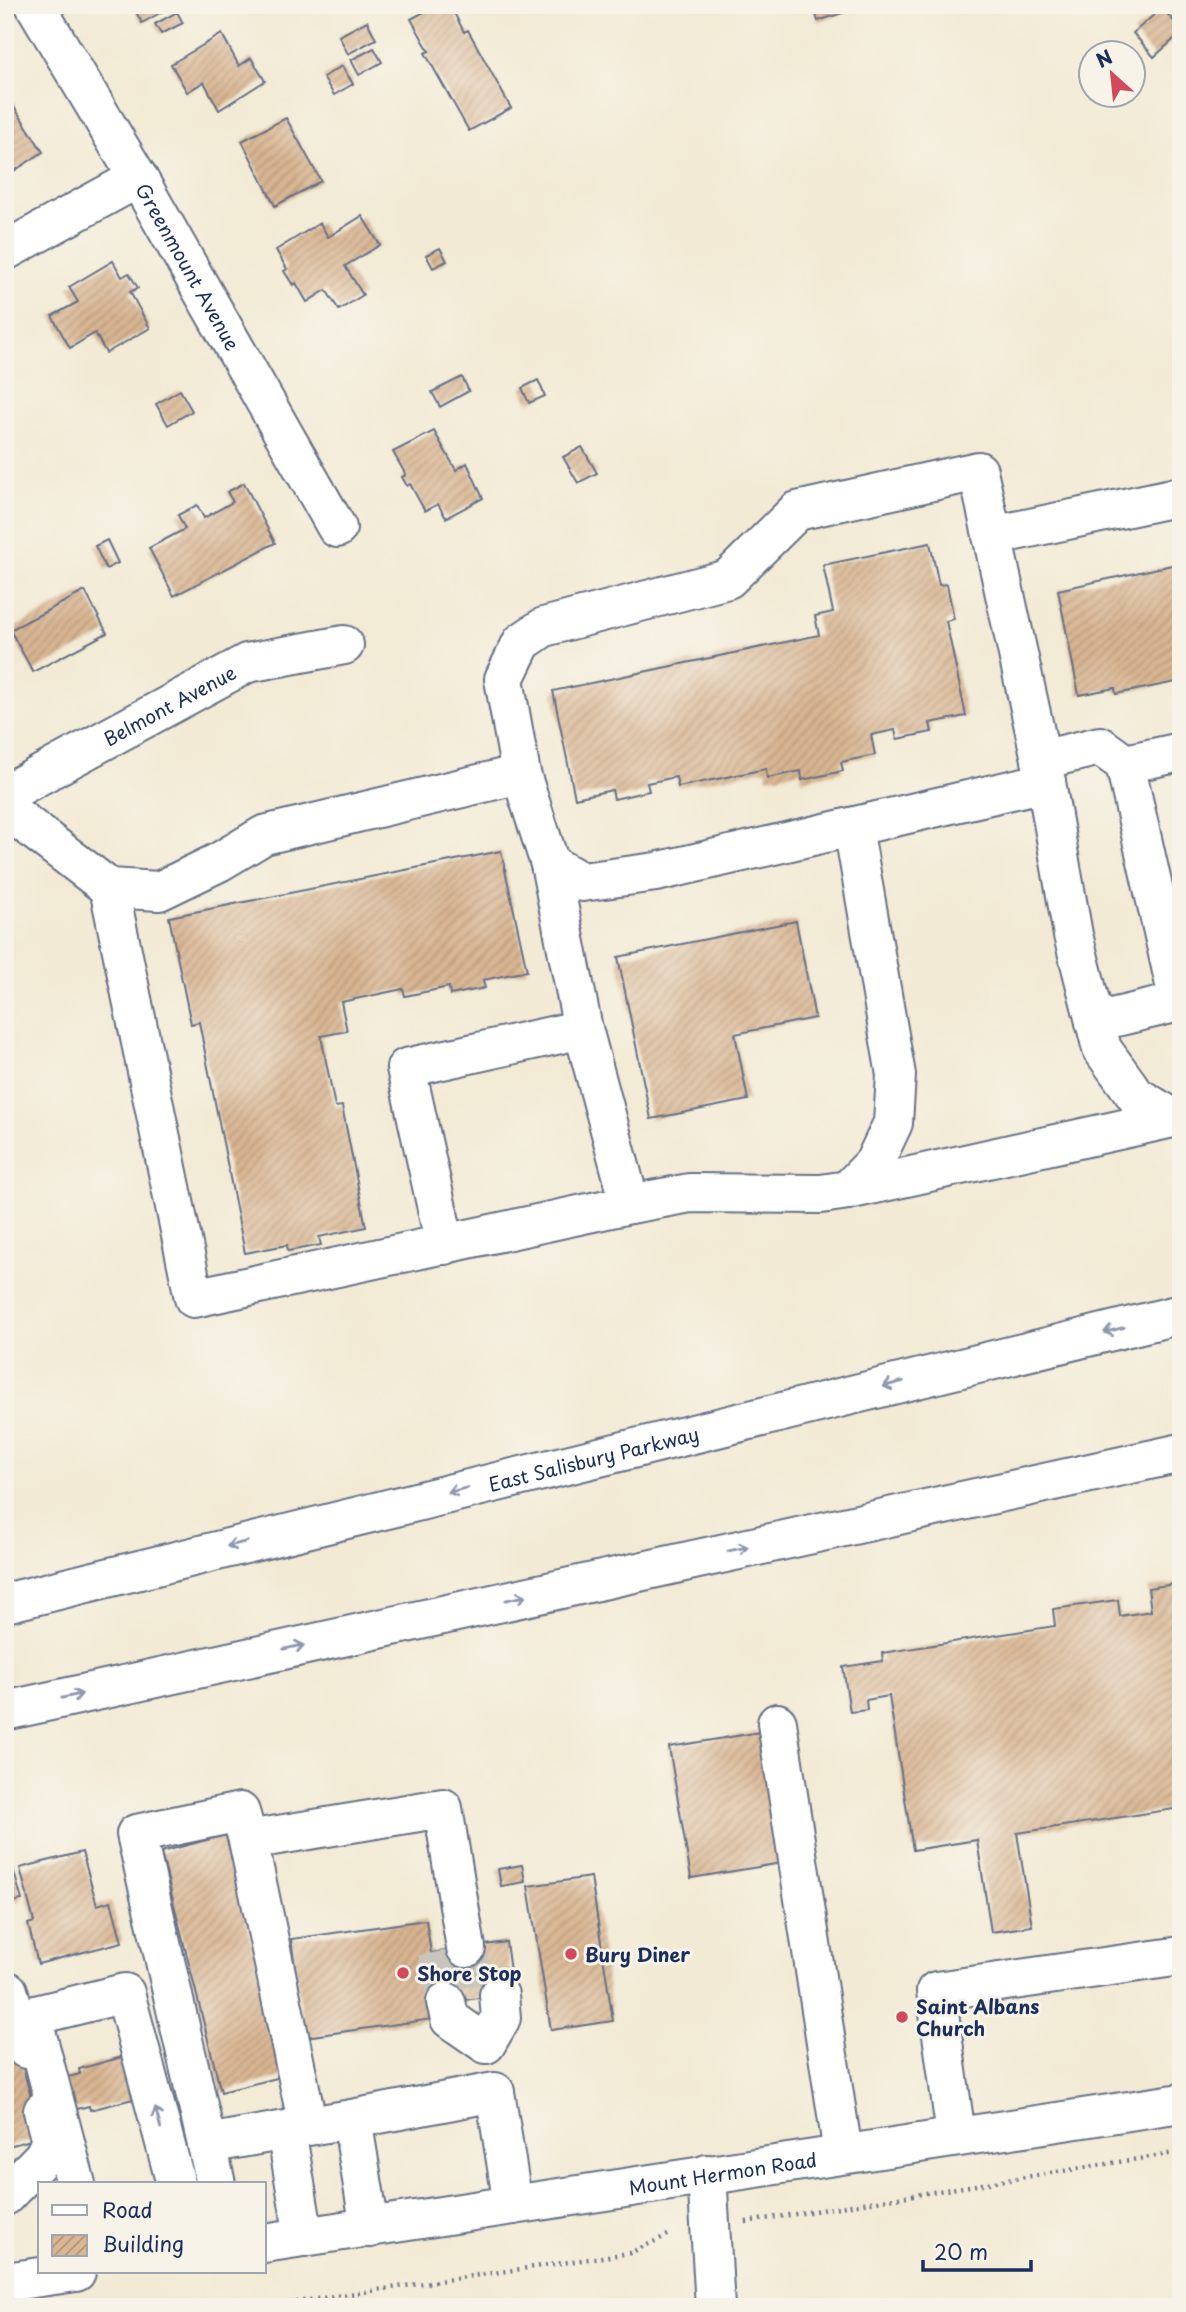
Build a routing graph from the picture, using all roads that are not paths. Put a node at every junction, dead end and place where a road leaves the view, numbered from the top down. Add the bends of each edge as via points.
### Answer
1 (35, 5) edge
2 (138, 178) junction
3 (5, 251) edge
4 (1181, 496) edge
5 (337, 528) dead end
6 (992, 536) junction
7 (344, 645) dead end
8 (1181, 752) edge
9 (1125, 764) junction
10 (1043, 771) junction
11 (522, 774) junction
12 (5, 794) edge
13 (5, 808) edge
14 (853, 827) junction
15 (550, 864) junction
16 (108, 888) junction
17 (1180, 1002) edge
18 (1095, 1022) junction
19 (583, 1029) junction
20 (1177, 1117) edge
21 (848, 1190) junction
22 (630, 1204) junction
23 (445, 1245) junction
24 (1181, 1314) edge
25 (1181, 1453) edge
26 (136, 1570) junction
27 (5, 1590) edge
28 (5, 1603) edge
29 (15, 1711) edge
30 (777, 1723) dead end
31 (248, 1840) junction
32 (464, 1948) tunnel mouth
33 (1181, 1956) edge
34 (5, 1992) edge
35 (486, 2044) junction
36 (495, 2092) junction
37 (1181, 2103) edge
38 (352, 2119) junction
39 (297, 2128) junction
40 (956, 2136) junction
41 (207, 2144) junction
42 (843, 2153) junction
43 (707, 2174) junction
44 (75, 2182) edge
45 (175, 2182) edge
46 (216, 2182) edge
47 (5, 2196) edge
48 (513, 2205) junction
49 (370, 2228) junction
50 (304, 2237) junction
51 (266, 2243) edge
52 (53, 2274) edge
53 (7, 2278) edge
54 (715, 2307) edge

1 - 2 main road, Greenmount Avenue
2 - 3 main road
2 - 5 main road, Greenmount Avenue
4 - 6 main road
6 - 10 main road
6 - 11 main road via 978,471 797,511 727,579 544,627 522,642 505,679
7 - 12 main road, Belmont Avenue via 247,663
8 - 9 main road
9 - 10 main road via 1100,746
9 - 17 main road
10 - 14 main road
10 - 18 main road via 1073,935
11 - 15 main road
11 - 16 main road via 264,835 159,891
13 - 16 main road
14 - 15 main road via 656,872 582,881
14 - 21 main road via 896,1075 893,1122 874,1163
15 - 19 main road
16 - 23 main road via 194,1298
17 - 18 main road
18 - 20 main road via 1102,1049 1136,1096
19 - 22 main road
19 - 23 main road via 406,1068
20 - 21 main road
21 - 22 main road via 690,1193
22 - 23 main road
24 -> 26 main road, East Salisbury Parkway
29 -> 25 main road
26 - 27 main road
26 - 28 main road, East Salisbury Parkway
30 - 42 main road
31 - 32 main road via 443,1808
31 - 39 main road
31 - 41 main road via 240,1812 136,1834
33 - 40 main road via 936,1992
34 - 47 main road via 51,2142 43,2157
35 - 35 main road via 501,2018 474,1998 450,2019
35 - 36 main road
36 - 38 main road
36 - 48 main road
37 - 40 main road, Mount Hermon Road
38 - 39 main road
38 - 49 main road
39 - 41 main road
39 - 50 main road
40 - 42 main road, Mount Hermon Road
41 - 46 main road
42 - 43 main road, Mount Hermon Road
43 - 48 main road, Mount Hermon Road
43 - 54 main road
45 -> 44 main road via 125,1993 32,2016
48 - 49 main road, Mount Hermon Road
49 - 50 main road, Mount Hermon Road
50 - 51 main road, Mount Hermon Road
52 - 53 main road

